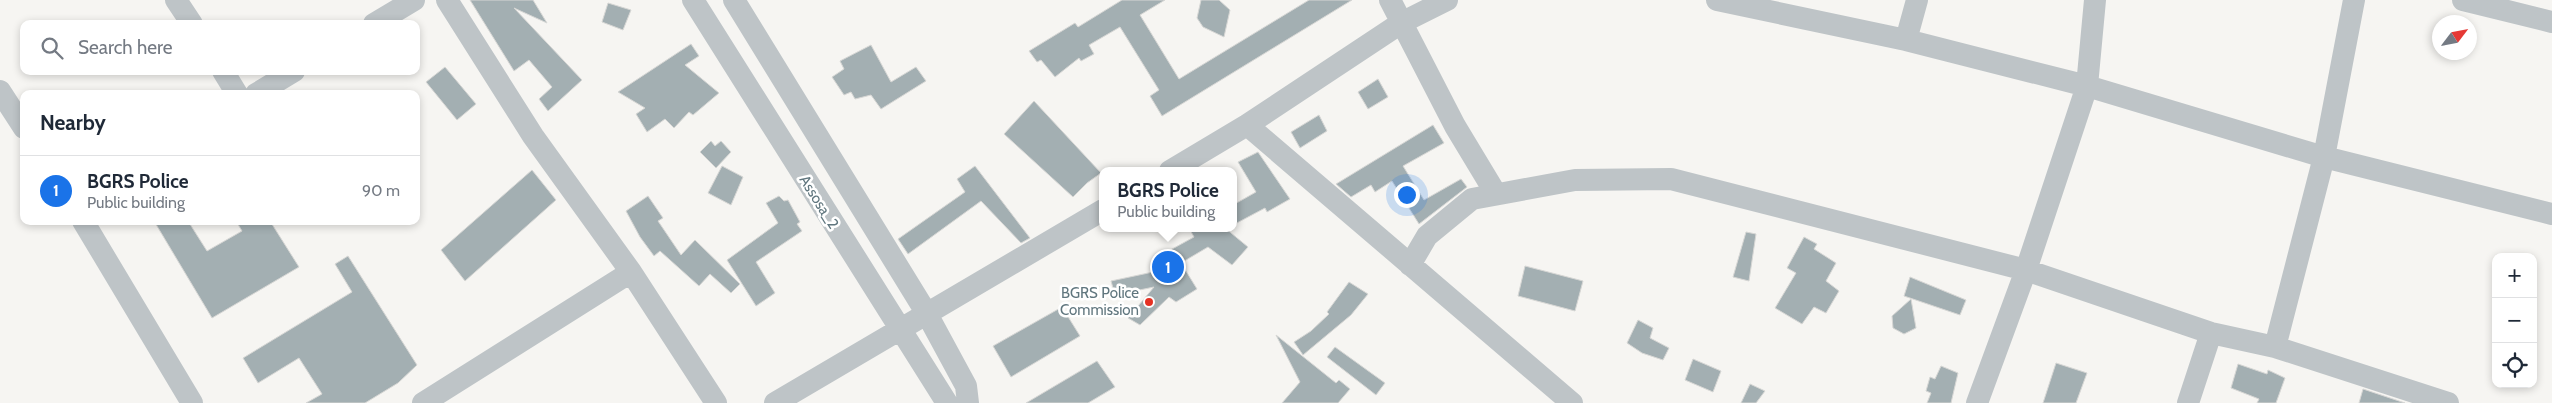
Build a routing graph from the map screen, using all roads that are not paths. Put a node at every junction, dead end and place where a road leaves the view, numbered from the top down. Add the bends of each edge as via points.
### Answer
1 (176, 0) edge
2 (414, 0) edge
3 (447, 0) edge
4 (693, 0) edge
5 (734, 0) edge
6 (1390, 0) edge
7 (1447, 0) edge
8 (1717, 0) edge
9 (1917, 0) edge
10 (2095, 0) edge
11 (2354, 0) edge
12 (2463, 0) edge
13 (189, 20) edge
14 (381, 20) edge
15 (2552, 22) edge
16 (1401, 23) junction
17 (1906, 40) junction
18 (225, 75) edge
19 (287, 75) edge
20 (2087, 86) junction
21 (235, 90) edge
22 (263, 90) edge
23 (0, 91) edge
24 (20, 122) edge
25 (1247, 125) junction
26 (2324, 158) junction
27 (1177, 167) edge
28 (1496, 194) junction
29 (1099, 212) edge
30 (2552, 214) edge
31 (85, 225) edge
32 (1410, 264) junction
33 (2026, 270) junction
34 (631, 272) junction
35 (927, 314) junction
36 (901, 331) junction
37 (2211, 332) junction
38 (2275, 347) junction
39 (192, 403) edge
40 (423, 403) edge
41 (716, 403) edge
42 (775, 403) edge
43 (947, 403) edge
44 (968, 403) edge
45 (1572, 403) edge
46 (1977, 403) edge
47 (2188, 403) edge
48 (2448, 403) edge

1 - 13 street
2 - 14 street
3 - 34 street via 533,136
4 - 36 street, Assosa_2
5 - 35 street
6 - 16 street
7 - 16 street
8 - 17 street
9 - 17 street
10 - 20 street
11 - 26 street
12 - 15 street
16 - 25 street
16 - 28 street via 1455,126
17 - 20 street
18 - 21 street
19 - 22 street
20 - 26 street
20 - 33 street
23 - 24 street
25 - 27 street
25 - 32 street
26 - 30 street
26 - 38 street
28 - 32 street via 1472,199 1427,236
28 - 33 street via 1575,180 1671,179
29 - 35 street
31 - 39 street
32 - 45 street
33 - 37 street
33 - 46 street
34 - 40 street
34 - 41 street
35 - 36 street
35 - 44 street via 966,386
36 - 42 street
36 - 43 street, Assosa_2
37 - 38 street
37 - 47 street
38 - 48 street

